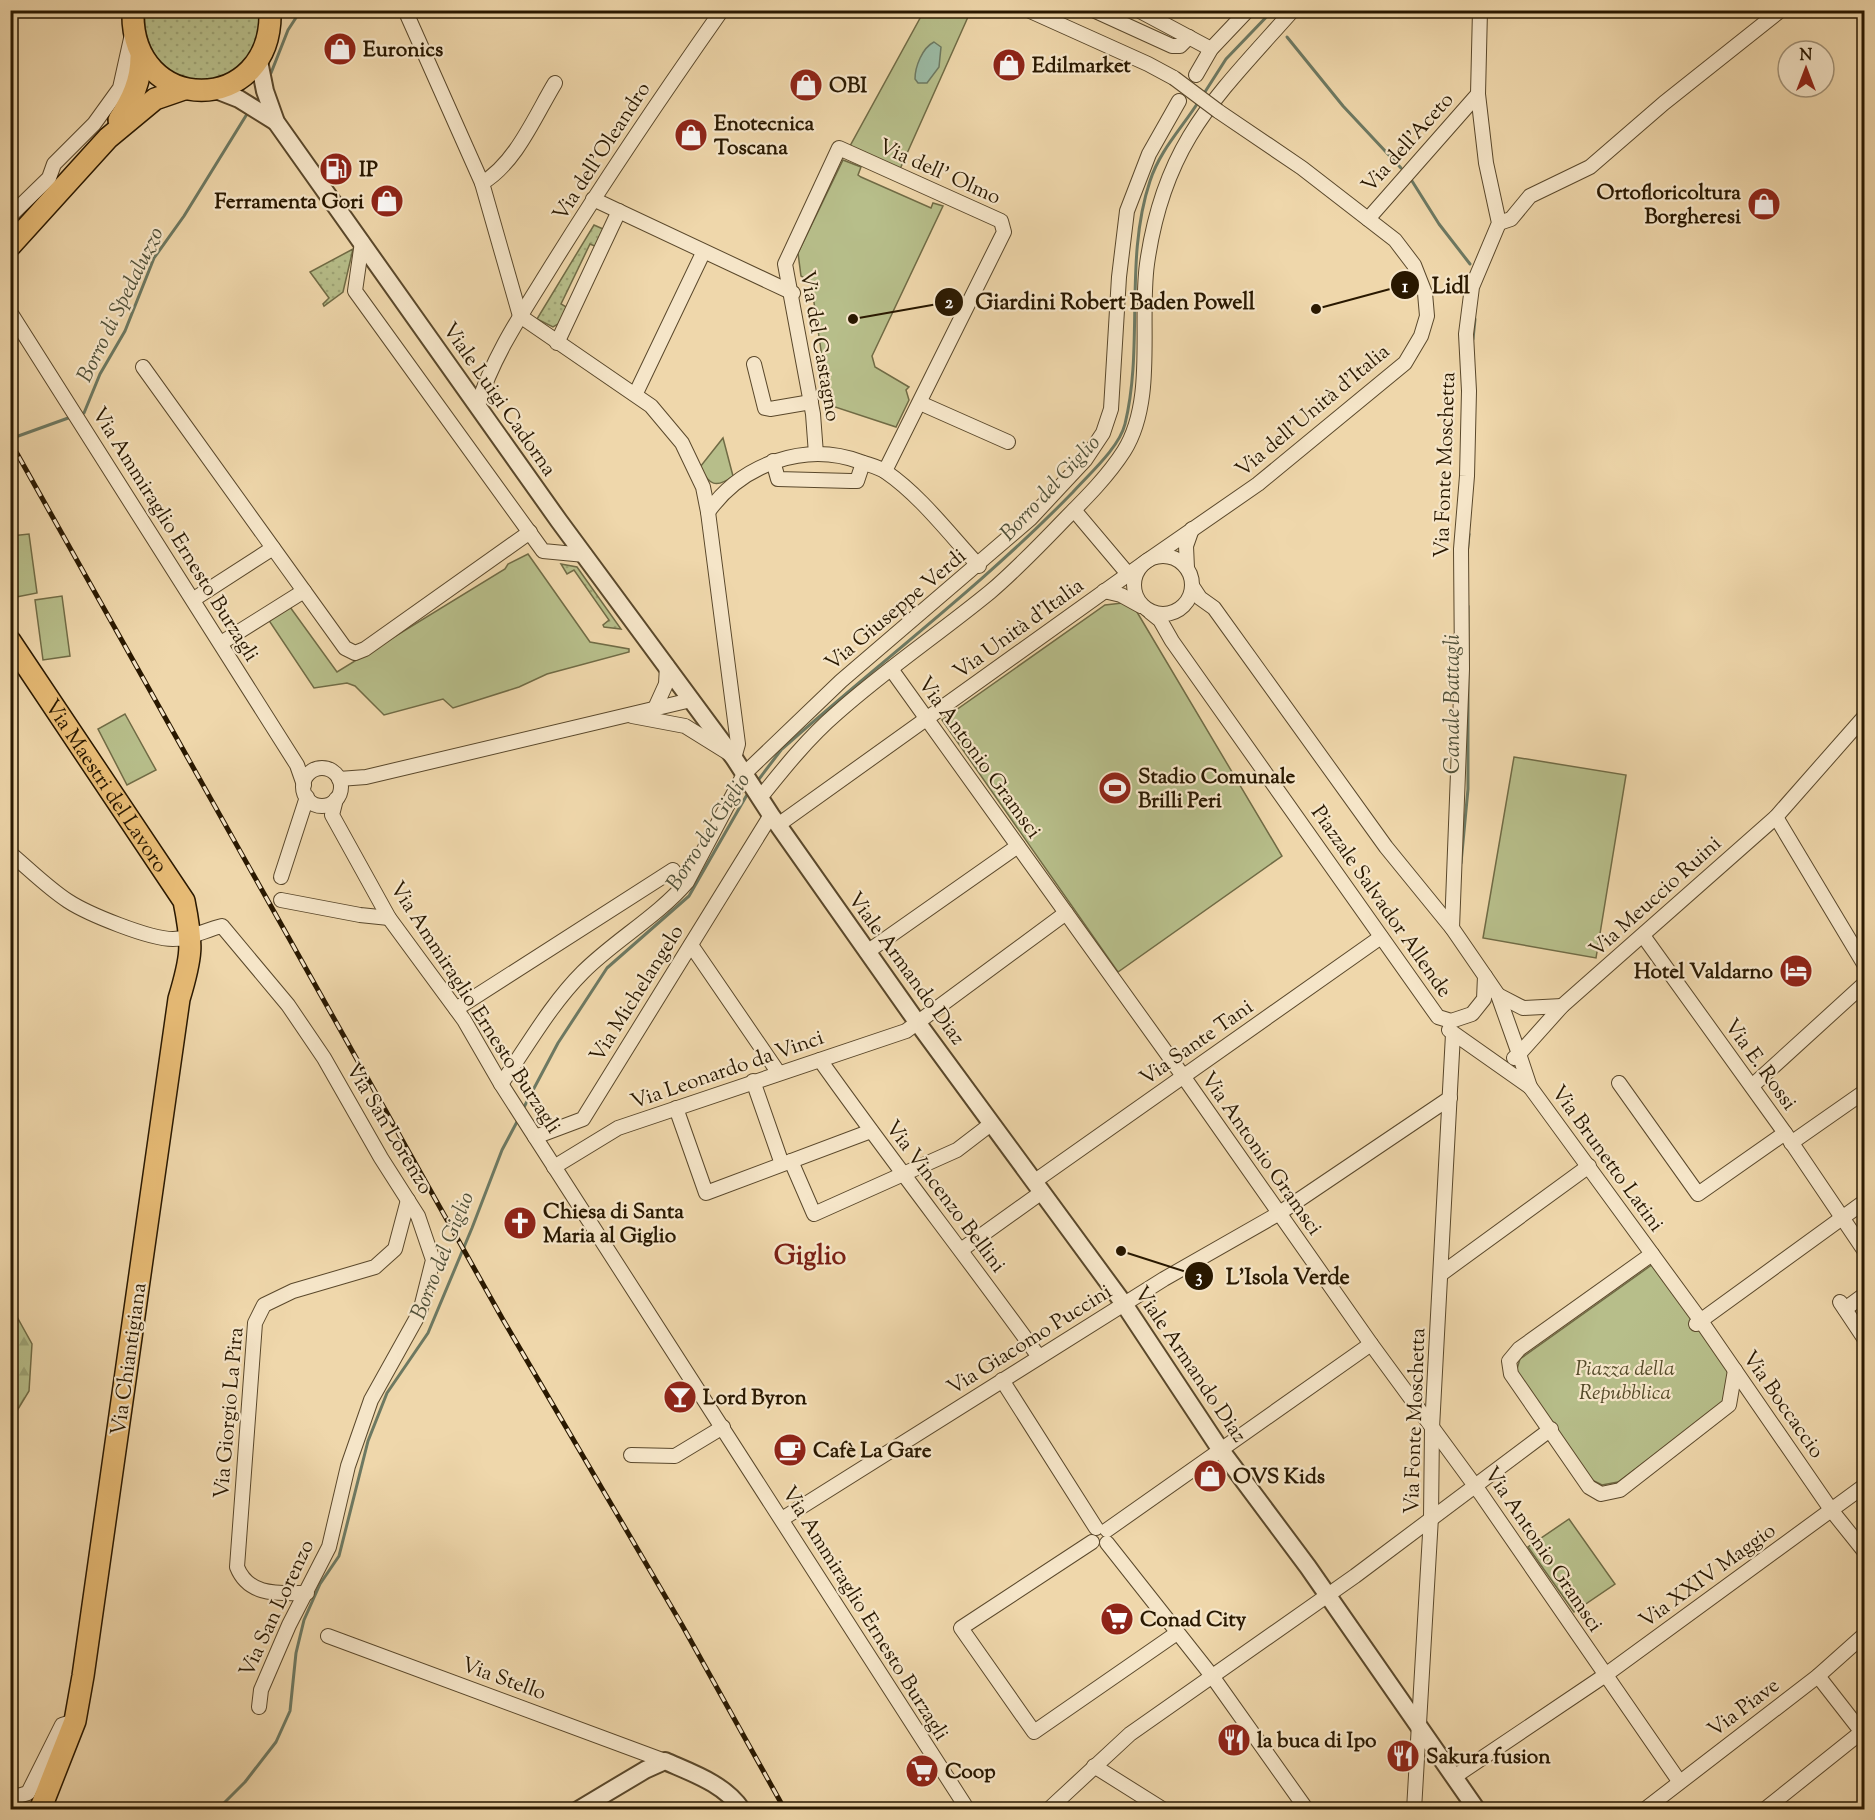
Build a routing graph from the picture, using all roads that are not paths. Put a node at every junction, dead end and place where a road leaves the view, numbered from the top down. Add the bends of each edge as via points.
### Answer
1 (270, 10) edge
2 (405, 10) edge
3 (722, 10) edge
4 (1028, 10) edge
5 (1093, 10) edge
6 (1138, 10) edge
7 (1248, 10) edge
8 (1293, 10) edge
9 (1480, 10) edge
10 (1781, 10) edge
11 (1047, 15) edge
12 (133, 20) edge
13 (1189, 37) junction
14 (1210, 49) junction
15 (141, 57) junction
16 (259, 61) junction
17 (1196, 75) dead end
18 (555, 83) dead end
19 (184, 89) junction
20 (216, 90) junction
21 (1478, 94) junction
22 (1176, 106) dead end
23 (276, 122) junction
24 (108, 138) junction
25 (839, 148) joint
26 (482, 183) junction
27 (593, 199) junction
28 (620, 211) junction
29 (10, 216) edge
30 (1368, 219) junction
31 (1499, 223) junction
32 (362, 242) junction
33 (10, 246) edge
34 (703, 253) junction
35 (793, 293) junction
36 (10, 312) edge
37 (520, 316) junction
38 (557, 343) junction
39 (754, 364) dead end
40 (143, 367) dead end
41 (460, 381) junction
42 (485, 381) junction
43 (636, 393) junction
44 (811, 402) junction
45 (921, 402) junction
46 (478, 405) junction
47 (1008, 442) dead end
48 (816, 454) junction
49 (773, 461) junction
50 (863, 463) junction
51 (885, 471) junction
52 (702, 487) junction
53 (725, 491) junction
54 (1074, 510) junction
55 (708, 512) junction
56 (1192, 529) junction
57 (530, 532) junction
58 (273, 548) junction
59 (585, 555) junction
60 (1144, 563) junction
61 (979, 566) junction
62 (1187, 568) junction
63 (1128, 574) junction
64 (1192, 586) junction
65 (304, 591) junction
66 (1104, 591) junction
67 (194, 599) junction
68 (1147, 609) junction
69 (10, 641) edge
70 (221, 643) junction
71 (667, 666) junction
72 (891, 669) junction
73 (691, 699) junction
74 (656, 706) junction
75 (630, 715) junction
76 (1864, 717) edge
77 (926, 719) junction
78 (671, 722) junction
79 (286, 748) junction
80 (732, 750) junction
81 (763, 755) junction
82 (320, 768) junction
83 (744, 774) junction
84 (339, 790) junction
85 (305, 791) junction
86 (760, 798) junction
87 (1776, 817) junction
88 (774, 820) junction
89 (1018, 846) junction
90 (10, 853) edge
91 (673, 870) dead end
92 (281, 877) dead end
93 (281, 900) dead end
94 (1066, 914) junction
95 (389, 918) junction
96 (1452, 928) junction
97 (191, 937) junction
98 (1381, 937) junction
99 (1644, 937) junction
100 (691, 945) junction
101 (867, 952) junction
102 (1864, 964) edge
103 (1485, 976) junction
104 (1864, 984) edge
105 (1498, 995) junction
106 (1562, 1006) junction
107 (456, 1009) junction
108 (1438, 1017) junction
109 (917, 1022) junction
110 (1453, 1034) junction
111 (1519, 1054) junction
112 (820, 1060) junction
113 (1503, 1066) junction
114 (778, 1072) junction
115 (1183, 1076) junction
116 (753, 1081) junction
117 (1619, 1083) dead end
118 (501, 1084) junction
119 (1752, 1086) junction
120 (1530, 1087) junction
121 (1864, 1092) edge
122 (1450, 1098) junction
123 (676, 1108) junction
124 (992, 1124) junction
125 (871, 1131) junction
126 (533, 1133) junction
127 (1788, 1138) junction
128 (787, 1163) junction
129 (1589, 1166) junction
130 (554, 1167) junction
131 (902, 1176) junction
132 (1039, 1186) junction
133 (408, 1200) junction
134 (1864, 1202) edge
135 (1278, 1214) junction
136 (1841, 1218) junction
137 (961, 1250) junction
138 (1864, 1250) edge
139 (1652, 1254) junction
140 (1442, 1274) junction
141 (1864, 1295) edge
142 (1124, 1304) junction
143 (1699, 1323) junction
144 (1864, 1338) edge
145 (1371, 1344) junction
146 (1039, 1357) junction
147 (1735, 1370) junction
148 (1002, 1380) junction
149 (723, 1427) junction
150 (1432, 1428) junction
151 (1550, 1430) junction
152 (1220, 1449) junction
153 (631, 1455) dead end
154 (1475, 1485) junction
155 (1864, 1486) edge
156 (1833, 1511) junction
157 (1431, 1517) junction
158 (782, 1519) junction
159 (1103, 1534) junction
160 (1864, 1551) edge
161 (307, 1593) junction
162 (1327, 1595) junction
163 (1178, 1633) junction
164 (1864, 1635) edge
165 (328, 1636) dead end
166 (1212, 1676) junction
167 (1604, 1676) junction
168 (1818, 1676) junction
169 (259, 1707) dead end
170 (75, 1721) junction
171 (1418, 1724) junction
172 (1864, 1732) edge
173 (665, 1761) junction
174 (1094, 1766) junction
175 (1454, 1777) junction
176 (1678, 1781) junction
177 (10, 1793) edge
178 (1412, 1808) edge
179 (40, 1809) edge
180 (578, 1809) edge
181 (742, 1809) edge
182 (968, 1809) edge
183 (1048, 1809) edge
184 (1164, 1809) edge
185 (1307, 1809) edge
186 (1477, 1809) edge
187 (1644, 1809) edge
188 (1764, 1809) edge

1 - 16 main road via 267,45
2 - 26 street
3 - 27 street, Via dell'Oleandro
4 - 11 street
5 - 13 street via 1172,46 1180,46
6 - 13 street
7 - 14 street
8 - 54 street via 1199,119 1175,160 1154,224 1147,267 1142,394 1136,426 1124,450
9 - 21 street
10 - 31 street via 1590,167 1530,196 1511,219
11 - 30 street, Via dell'Unità d'Italia, bridge via 1174,78
12 - 15 main road
12 - 29 street via 120,88 94,124 54,164 49,178
13 - 14 street
14 - 17 street
15 - 19 main road via 167,82
15 - 24 main road via 141,72 132,100
16 - 20 main road via 233,84
16 - 23 street, Viale Luigi Cadorna
18 - 26 street via 510,158
19 - 20 main road
19 - 24 main road via 155,99
20 - 23 street, Viale Luigi Cadorna
21 - 30 street, Via dell'Aceto
21 - 31 street via 1486,163
22 - 61 street, Via Giuseppe Verdi via 1149,154 1127,211 1111,409 1103,433 1086,460
23 - 32 street, Viale Luigi Cadorna
24 - 33 main road
25 - 35 street, Via del Castagno via 785,264
25 - 45 street, Via dell' Olmo via 1001,220 1004,232
26 - 37 street
27 - 28 street
27 - 37 street, Via dell'Oleandro
28 - 34 street
28 - 38 street
30 - 56 street, Via dell'Unità d'Italia via 1395,240 1414,265 1425,293 1427,316 1421,336 1405,363 1372,393 1258,484
31 - 96 street, Via Fonte Moschetta via 1472,287 1467,324 1468,465 1461,549 1462,669
32 - 41 street, Viale Luigi Cadorna
32 - 57 street via 355,291
34 - 35 street
34 - 43 street
35 - 44 street, Via del Castagno
36 - 67 street, Via Ammiraglio Ernesto Burzagli
37 - 38 street
37 - 42 street, Via dell'Oleandro
38 - 43 street
39 - 44 street via 765,408
40 - 58 street
41 - 42 street
41 - 46 street, Viale Luigi Cadorna
42 - 46 street, Via dell'Oleandro
43 - 52 street via 682,443
44 - 48 street, Via del Castagno
45 - 47 street
45 - 51 street, Via dell' Olmo
46 - 59 street, Viale Luigi Cadorna
48 - 49 street
48 - 50 street
49 - 50 street via 778,479 851,481 857,481
49 - 53 street
50 - 51 street
51 - 61 street
52 - 53 street
52 - 55 street
53 - 55 street
54 - 63 street
54 - 72 street via 991,591
55 - 80 street via 734,724
56 - 60 street, Via Unità d'Italia
56 - 62 street, Piazzale Salvador Allende via 1186,546
57 - 59 street via 543,551
57 - 65 street via 355,653 345,648
58 - 65 street
58 - 67 street
59 - 71 street, Viale Luigi Cadorna
60 - 62 street via 1162,556 1180,561
60 - 63 street, Via Unità d'Italia
60 - 68 street, Piazzale Salvador Allende via 1134,579 1134,589
61 - 81 street, Via Giuseppe Verdi via 857,667
62 - 64 street, Piazzale Salvador Allende
63 - 66 street, Via Unità d'Italia
64 - 68 street via 1190,596 1178,610 1160,614
64 - 96 street, Piazzale Salvador Allende via 1214,608 1386,847
65 - 70 street
66 - 68 street, Via Unità d'Italia
66 - 77 street, Via Unità d'Italia
67 - 70 street, Via Ammiraglio Ernesto Burzagli
68 - 98 street, Piazzale Salvador Allende via 1160,620
69 - 97 main road, Via Maestri del Lavoro via 184,901
70 - 79 street, Via Ammiraglio Ernesto Burzagli
71 - 73 street, Viale Luigi Cadorna
71 - 74 street via 666,684
72 - 77 street, Via Antonio Gramsci
72 - 86 street via 808,741
73 - 74 street
73 - 78 street
73 - 80 street, Viale Luigi Cadorna
74 - 75 street
75 - 78 street
75 - 84 street via 366,777
76 - 87 street, Via Meuccio Ruini
77 - 88 street, Via Unità d'Italia
77 - 89 street, Via Antonio Gramsci
78 - 80 street
79 - 82 street, Via Ammiraglio Ernesto Burzagli via 304,763
79 - 85 street, Via Ammiraglio Ernesto Burzagli via 297,765
80 - 81 street
80 - 83 street, Viale Armando Diaz
81 - 83 street, Via Giuseppe Verdi
82 - 84 street, Via Ammiraglio Ernesto Burzagli via 332,771
82 - 85 street via 309,774
83 - 86 street, Viale Armando Diaz
83 - 118 street, Via Giuseppe Verdi via 687,882 561,995
84 - 85 street via 321,805
84 - 95 street, Via Ammiraglio Ernesto Burzagli via 332,815
85 - 92 street
86 - 88 street, Viale Armando Diaz
87 - 99 street, Via Meuccio Ruini
87 - 102 street
88 - 100 street, Via Michelangelo
88 - 101 street, Viale Armando Diaz
89 - 94 street, Via Antonio Gramsci
89 - 101 street
90 - 97 street via 68,901 106,919 155,936
91 - 107 street
93 - 95 street
94 - 109 street, Via Leonardo da Vinci
94 - 115 street, Via Antonio Gramsci
95 - 107 street, Via Ammiraglio Ernesto Burzagli
96 - 103 street, Piazzale Salvador Allende
97 - 133 street, Via San Lorenzo via 222,926 288,1005
97 - 170 main road, Via Chiantigiana
98 - 108 street, Piazzale Salvador Allende
98 - 115 street, Via Sante Tani
99 - 106 street, Via Meuccio Ruini
99 - 119 street, Via E. Rossi
100 - 114 street
100 - 126 street, Via Michelangelo via 583,1119
101 - 109 street, Viale Armando Diaz
103 - 105 street
103 - 108 street, Piazzale Salvador Allende via 1484,999 1472,1014 1451,1021
104 - 119 street
105 - 106 street via 1523,1008
105 - 111 street
106 - 111 street, Via Meuccio Ruini
107 - 118 street, Via Ammiraglio Ernesto Burzagli
108 - 110 street
109 - 112 street, Via Leonardo da Vinci via 906,1031
109 - 124 street, Viale Armando Diaz
110 - 113 street
110 - 122 street, Via Fonte Moschetta
111 - 113 street, Via Meuccio Ruini
111 - 120 street
112 - 114 street, Via Leonardo da Vinci
112 - 125 street, Via Vincenzo Bellini
113 - 120 street
114 - 116 street, Via Leonardo da Vinci
115 - 132 street, Via Sante Tani
115 - 135 street, Via Antonio Gramsci
116 - 123 street, Via Leonardo da Vinci
116 - 128 street
117 - 127 street via 1698,1194
118 - 126 street, Via Ammiraglio Ernesto Burzagli
119 - 127 street, Via E. Rossi
120 - 129 street, Via Brunetto Latini
121 - 127 street
122 - 135 street, Via Giacomo Puccini
122 - 140 street, Via Fonte Moschetta
123 - 128 street via 706,1193
123 - 130 street, Via Leonardo da Vinci via 618,1128
124 - 131 street via 957,1150
124 - 132 street, Viale Armando Diaz
125 - 128 street
125 - 131 street, Via Vincenzo Bellini
126 - 130 street, Via Ammiraglio Ernesto Burzagli
127 - 136 street, Via E. Rossi
128 - 131 street via 814,1214
129 - 139 street, Via Brunetto Latini
129 - 140 street
130 - 149 street, Via Ammiraglio Ernesto Burzagli
131 - 137 street, Via Vincenzo Bellini
132 - 137 street, Via Sante Tani
132 - 142 street, Viale Armando Diaz
133 - 161 street, Via San Lorenzo via 418,1216 433,1260 420,1312 371,1400 348,1467 329,1547
133 - 161 street, Via Giorgio La Pira via 395,1249 375,1267 293,1291 264,1305 255,1323 237,1567 242,1579 264,1593
134 - 136 street
135 - 142 street, Via Giacomo Puccini
135 - 145 street, Via Antonio Gramsci
136 - 138 street, Via E. Rossi
136 - 143 street
137 - 146 street, Via Vincenzo Bellini
139 - 143 street, Via Brunetto Latini
139 - 151 street via 1519,1349 1509,1361 1511,1374
140 - 150 street, Via Fonte Moschetta
141 - 144 street via 1842,1306
142 - 146 street, Via Giacomo Puccini
142 - 152 street, Viale Armando Diaz
143 - 147 street, Via Boccaccio
145 - 150 street, Via Antonio Gramsci
145 - 152 street
146 - 148 street, Via Giacomo Puccini
147 - 151 street via 1729,1406 1620,1490 1601,1494 1589,1487
147 - 156 street, Via Boccaccio
148 - 158 street, Via Giacomo Puccini
148 - 159 street
149 - 153 street via 675,1456
149 - 158 street, Via Ammiraglio Ernesto Burzagli
150 - 154 street, Via Antonio Gramsci
150 - 157 street, Via Fonte Moschetta
151 - 154 street
152 - 159 street
152 - 162 street, Viale Armando Diaz
154 - 157 street
154 - 167 street, Via Antonio Gramsci
155 - 156 street, Via XXIV Maggio
156 - 160 street, Via Boccaccio
156 - 167 street, Via XXIV Maggio
157 - 162 street
157 - 171 street, Via Fonte Moschetta
158 - 182 street, Via Ammiraglio Ernesto Burzagli
159 - 163 street
159 - 163 street via 1090,1534 1092,1542 961,1628 1034,1731
161 - 169 street, Via San Lorenzo via 261,1690
162 - 166 street
162 - 171 street, Viale Armando Diaz
163 - 166 street
164 - 168 street, Via Piave
165 - 173 street, Via Stello
166 - 174 street via 1130,1734
166 - 185 street
167 - 175 street, Via XXIV Maggio
167 - 176 street, Via Antonio Gramsci
168 - 172 street
168 - 176 street, Via Piave
170 - 177 street via 62,1725 28,1793
170 - 179 main road, Via Chiantigiana
171 - 175 street, Viale Armando Diaz
171 - 178 street, Via Fonte Moschetta
172 - 188 street
173 - 180 street
173 - 181 street via 708,1781
174 - 183 street
174 - 184 street
175 - 186 street, Viale Armando Diaz
176 - 187 street, Via Piave

